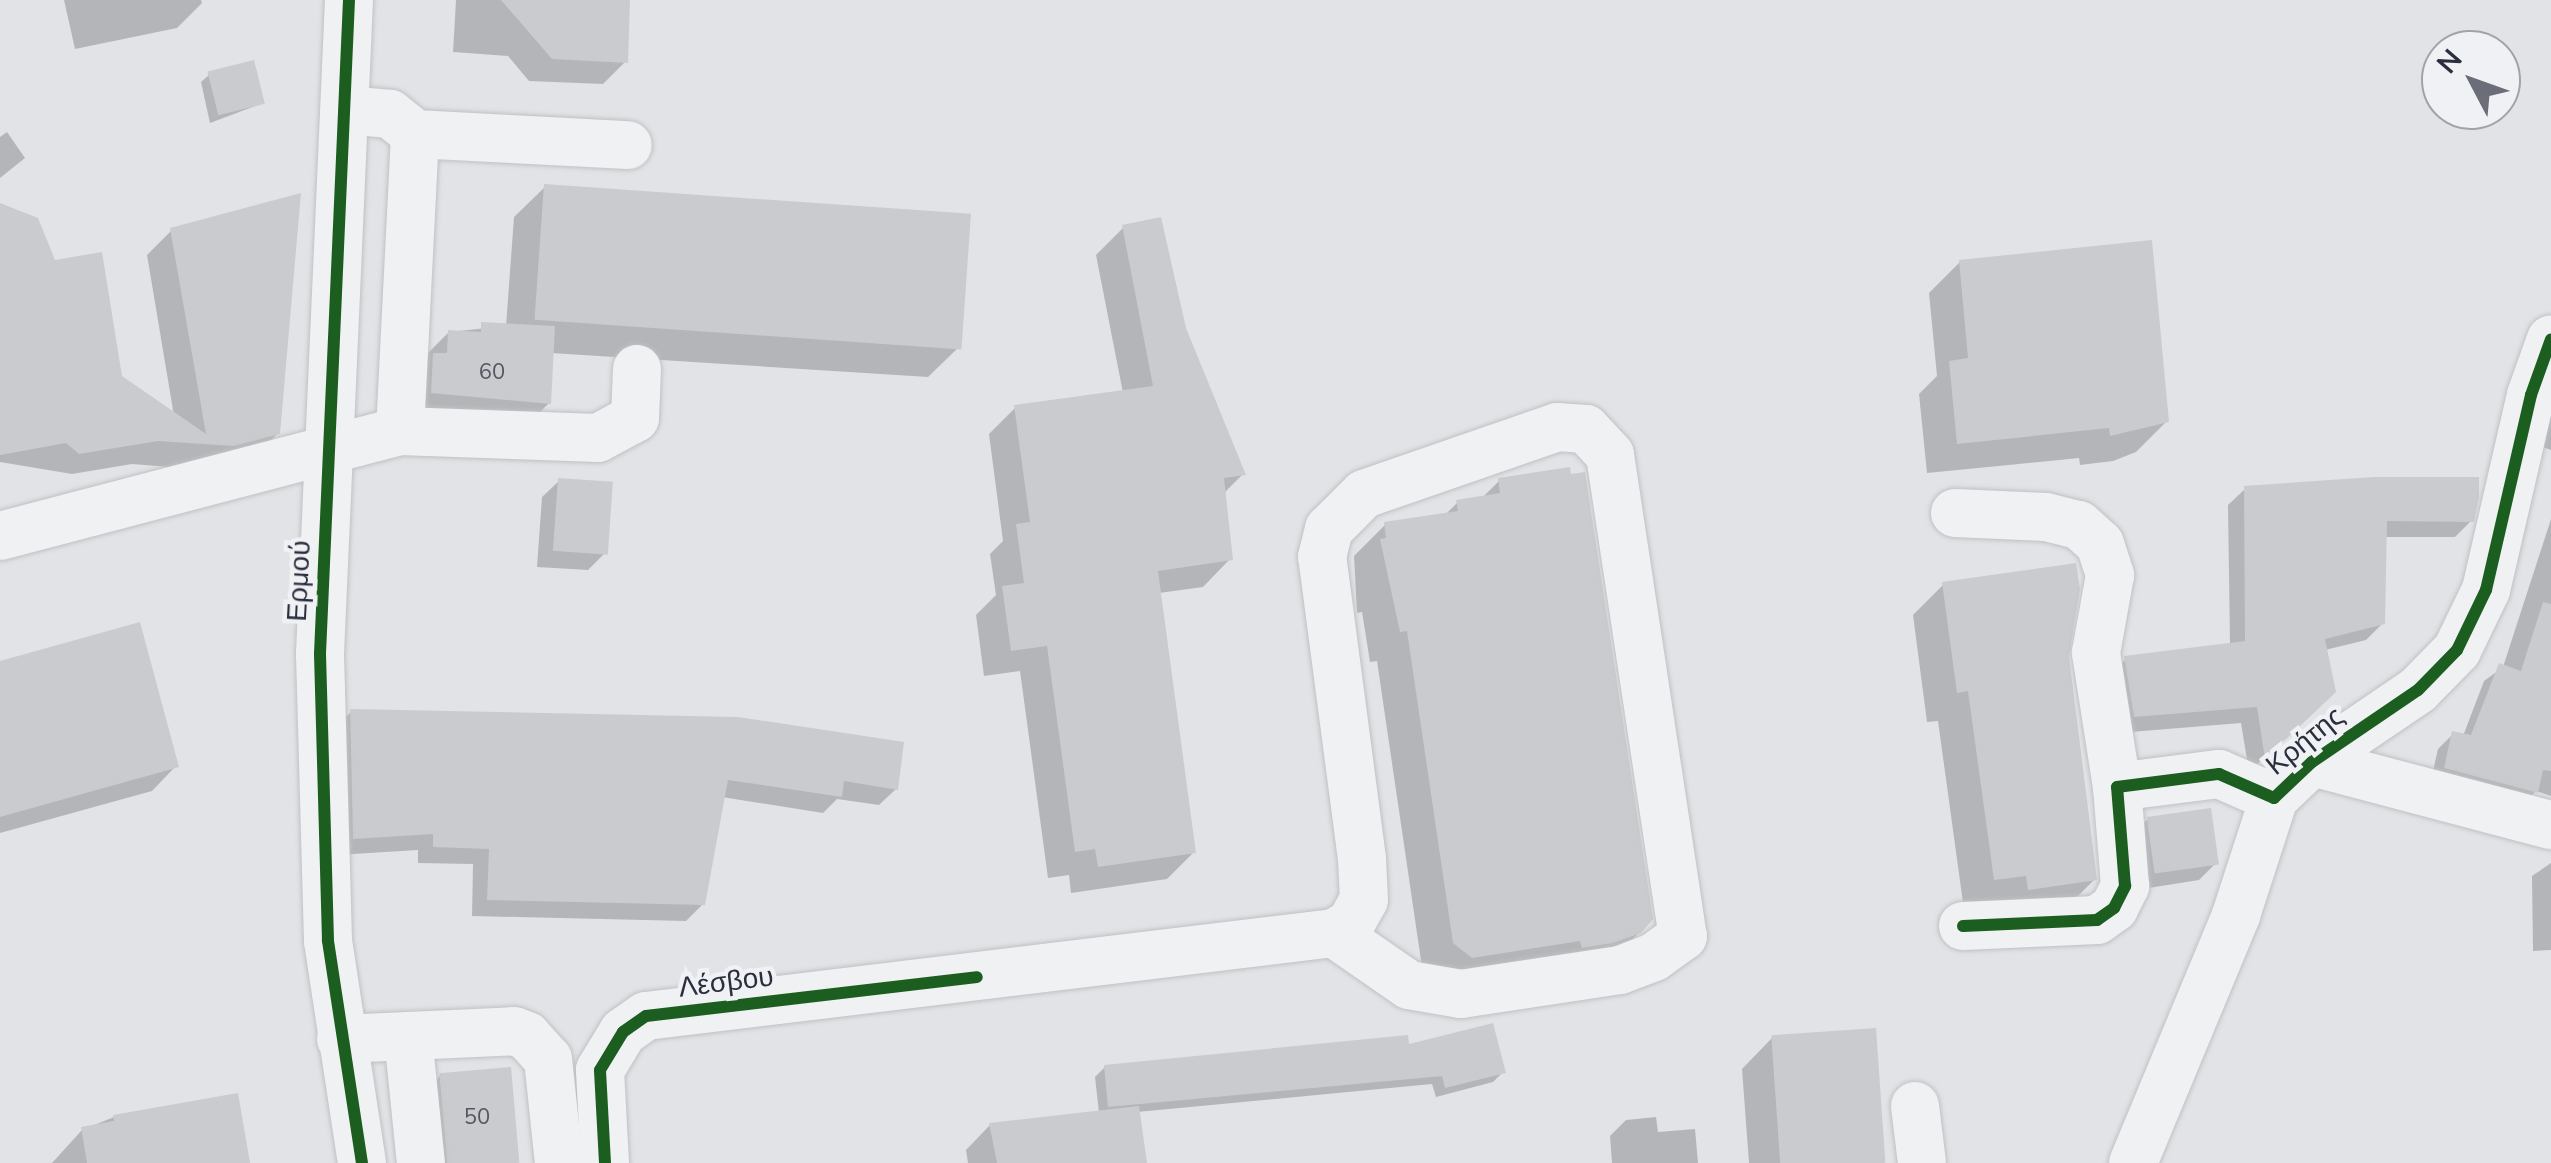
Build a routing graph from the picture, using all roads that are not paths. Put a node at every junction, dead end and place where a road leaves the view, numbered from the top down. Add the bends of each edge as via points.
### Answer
1 (349, 0) edge
2 (346, 110) junction
3 (415, 134) junction
4 (628, 145) dead end
5 (2551, 339) edge
6 (637, 369) dead end
7 (400, 430) junction
8 (330, 448) junction
9 (1954, 513) dead end
10 (0, 536) edge
11 (2312, 762) junction
12 (2117, 787) junction
13 (2274, 798) junction
14 (2551, 825) edge
15 (1963, 926) dead end
16 (1334, 933) junction
17 (408, 1036) junction
18 (341, 1039) junction
19 (1915, 1106) dead end
20 (362, 1163) edge
21 (422, 1163) edge
22 (558, 1163) edge
23 (606, 1163) edge
24 (1922, 1163) edge
25 (2133, 1163) edge

1 - 2 street, Ερμού
2 - 3 street via 390,114
2 - 8 street, Ερμού
3 - 4 street
3 - 7 street
5 - 11 street, Κρήτης via 2530,395 2486,590 2457,650 2418,690
6 - 7 street via 636,418 598,438
7 - 8 street
8 - 10 street
8 - 18 street, Ερμού via 320,654 322,841
9 - 12 street via 2046,517 2079,525 2100,544 2110,575 2096,653
11 - 13 street, Κρήτης
11 - 14 street
12 - 13 street, Κρήτης via 2219,774
12 - 15 street via 2125,886 2114,908 2097,920
13 - 25 street via 2236,915
16 - 16 street via 1350,923 1364,900 1322,557 1329,529 1364,494 1557,427 1586,429 1610,454 1683,936 1620,970 1462,994 1410,985
16 - 23 street, Λέσβου via 646,1016 622,1032 600,1070
17 - 18 street
17 - 21 street
17 - 22 street via 514,1030 528,1036 548,1059
18 - 20 street, Ερμού
19 - 24 street

